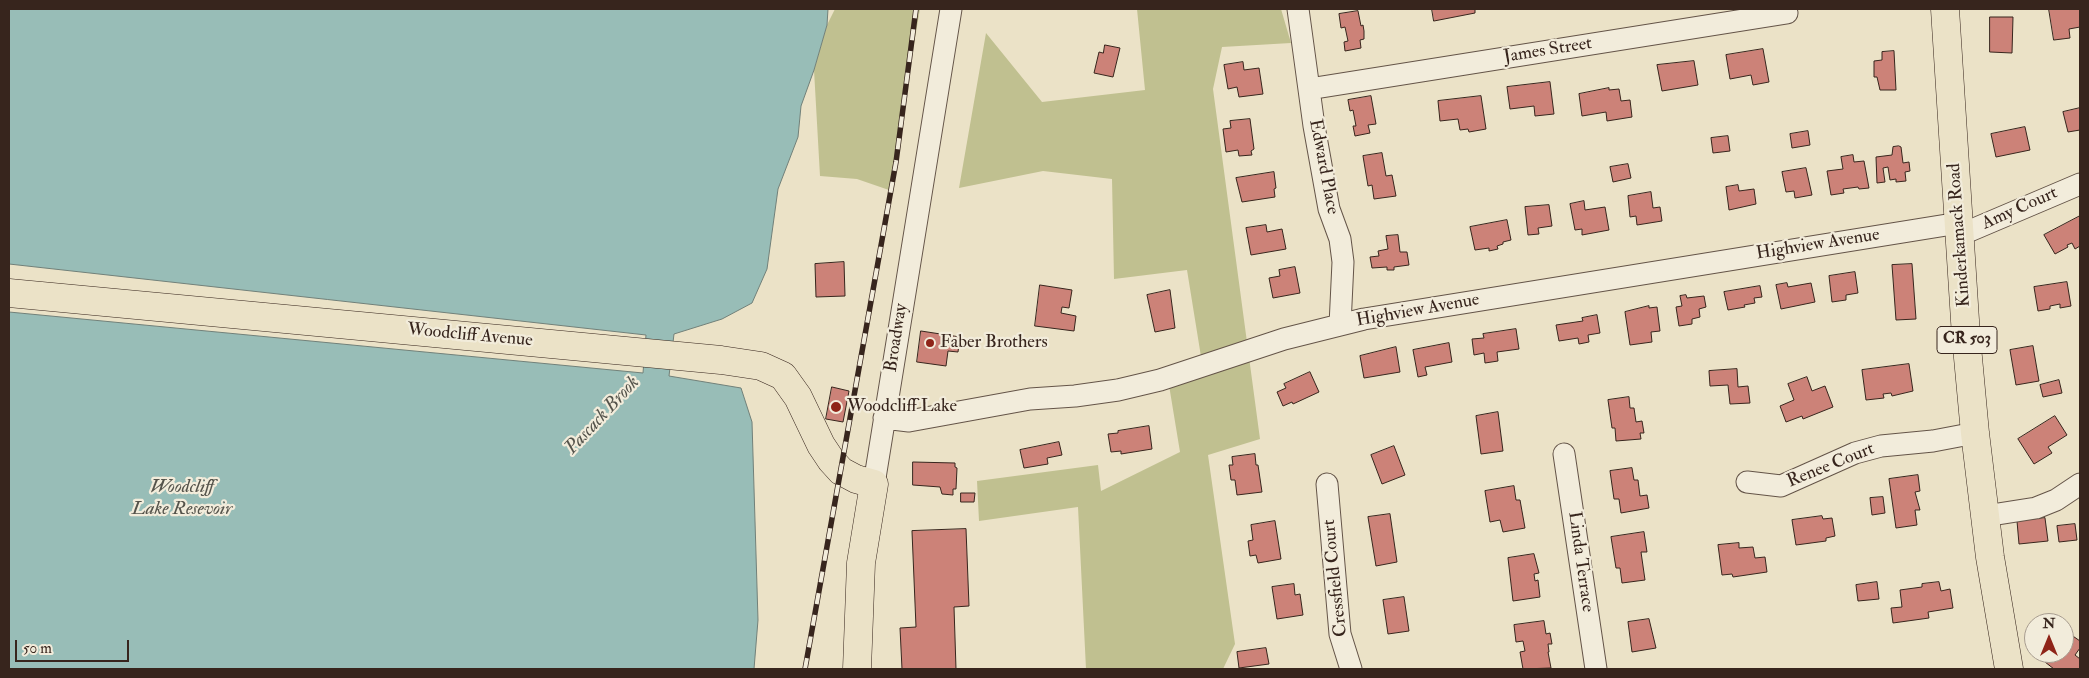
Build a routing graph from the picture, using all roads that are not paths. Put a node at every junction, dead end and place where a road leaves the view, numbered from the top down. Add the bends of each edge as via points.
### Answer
1 (951, 9) edge
2 (1298, 9) edge
3 (1945, 9) edge
4 (1787, 13) dead end
5 (1309, 89) junction
6 (2080, 184) edge
7 (1959, 229) junction
8 (9, 293) edge
9 (1340, 325) junction
10 (884, 418) junction
11 (1975, 433) junction
12 (1564, 454) dead end
13 (1747, 482) dead end
14 (874, 484) junction
15 (1327, 484) dead end
16 (2080, 484) edge
17 (1984, 516) junction
18 (857, 669) edge
19 (1351, 669) edge
20 (1596, 669) edge
21 (2009, 669) edge

1 - 10 street, Broadway
2 - 5 street, Edward Place
3 - 7 main road, Kinderkamack Road / CR 503
4 - 5 street, James Street
5 - 9 street, Edward Place via 1329,209 1340,239 1343,262
6 - 7 street, Amy Court
7 - 9 street, Highview Avenue
7 - 11 main road, Kinderkamack Road / CR 503
8 - 14 main road, Woodcliff Avenue via 644,352 761,366 783,376 798,397 821,445 841,471
9 - 10 street, Highview Avenue via 1118,390 1030,399 909,422
10 - 14 street, Broadway
11 - 13 street, Renee Court via 1881,446 1855,453 1780,486
11 - 17 main road, Kinderkamack Road / CR 503
12 - 20 street, Linda Terrace
14 - 18 main road, Broadway via 861,562
15 - 19 street, Cressfield Court via 1340,634
16 - 17 street via 2056,500 2036,508
17 - 21 main road, Kinderkamack Road / CR 503

